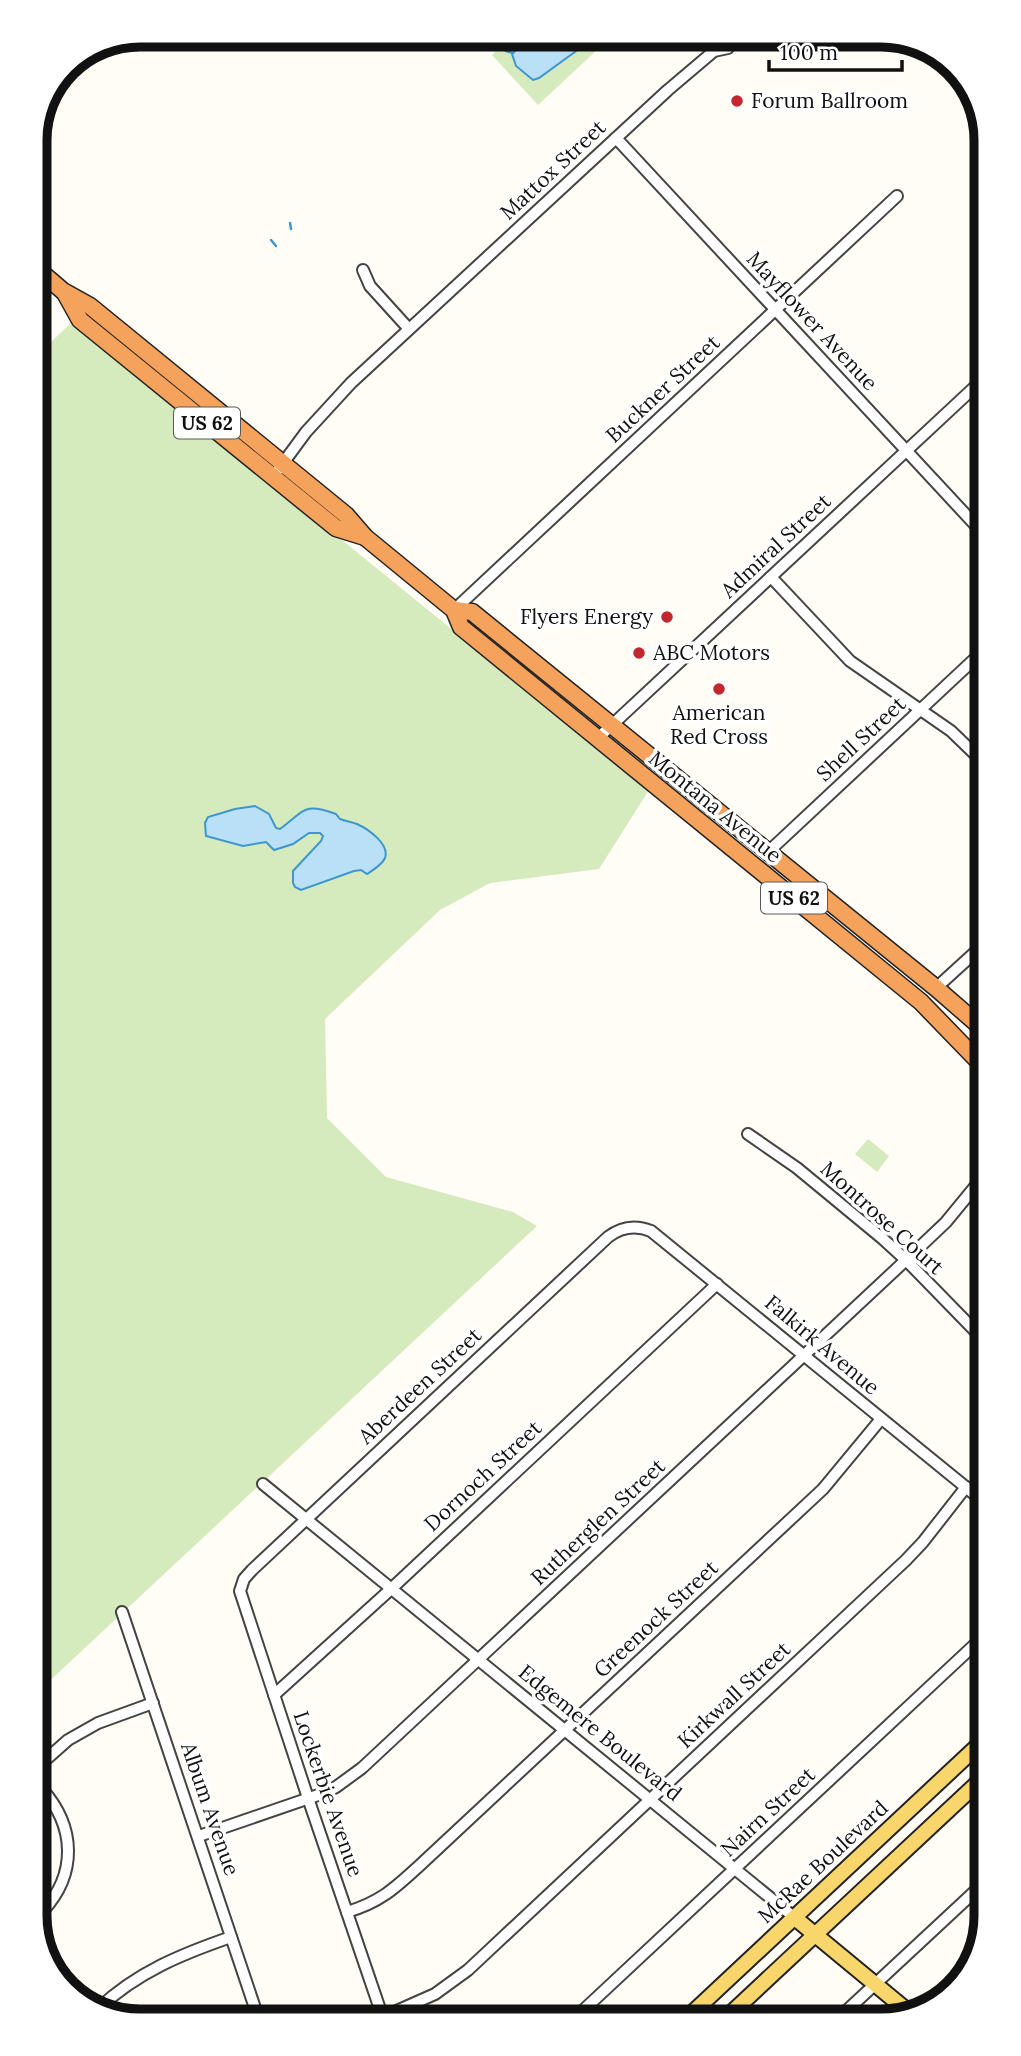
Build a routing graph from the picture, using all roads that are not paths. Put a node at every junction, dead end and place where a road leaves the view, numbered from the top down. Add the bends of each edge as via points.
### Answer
1 (728, 48) dead end
2 (616, 138) junction
3 (897, 196) dead end
4 (363, 270) dead end
5 (47, 278) edge
6 (66, 295) junction
7 (775, 310) junction
8 (409, 329) junction
9 (974, 388) edge
10 (906, 451) junction
11 (281, 466) junction
12 (974, 524) edge
13 (361, 536) junction
14 (771, 577) junction
15 (454, 610) junction
16 (974, 659) edge
17 (919, 710) junction
18 (612, 725) junction
19 (598, 738) junction
20 (974, 753) edge
21 (767, 853) junction
22 (974, 953) edge
23 (936, 988) junction
24 (974, 1021) edge
25 (974, 1057) edge
26 (748, 1134) dead end
27 (974, 1188) edge
28 (630, 1227) joint
29 (906, 1260) junction
30 (717, 1284) junction
31 (974, 1330) edge
32 (805, 1356) junction
33 (881, 1419) junction
34 (263, 1484) dead end
35 (966, 1487) junction
36 (974, 1494) edge
37 (305, 1520) junction
38 (243, 1582) joint
39 (391, 1589) junction
40 (122, 1612) dead end
41 (974, 1645) edge
42 (477, 1660) junction
43 (274, 1695) junction
44 (153, 1703) junction
45 (564, 1731) junction
46 (974, 1750) edge
47 (47, 1759) edge
48 (974, 1786) edge
49 (47, 1795) edge
50 (308, 1798) junction
51 (649, 1800) junction
52 (199, 1836) junction
53 (735, 1869) junction
54 (974, 1892) edge
55 (47, 1907) edge
56 (347, 1912) junction
57 (795, 1918) junction
58 (815, 1936) junction
59 (232, 1937) junction
60 (874, 1984) junction
61 (106, 2002) edge
62 (902, 2006) edge
63 (255, 2009) edge
64 (380, 2009) edge
65 (404, 2009) edge
66 (586, 2009) edge
67 (696, 2009) edge
68 (736, 2009) edge
69 (848, 2009) edge

1 - 2 street, Mattox Street via 714,51
2 - 7 street, Mayflower Avenue
2 - 8 street, Mattox Street
3 - 7 street, Buckner Street
4 - 8 street via 370,286
5 - 6 highway, Montana Avenue / US 62
6 - 11 highway, Montana Avenue / US 62 via 90,306
6 - 13 highway, Montana Avenue / US 62 via 80,320 91,329 336,528
7 - 10 street, Mayflower Avenue
7 - 15 street, Buckner Street
8 - 11 street, Mattox Street via 339,395
9 - 10 street, Admiral Street
10 - 12 street, Mayflower Avenue
10 - 14 street, Admiral Street
11 - 13 highway, Montana Avenue
13 - 15 highway, Montana Avenue / US 62
14 - 17 street via 850,661
14 - 18 street, Admiral Street
15 - 18 highway, Montana Avenue / US 62 via 472,612
15 - 19 highway, Montana Avenue / US 62 via 461,627
16 - 17 street, Shell Street
17 - 20 street
17 - 21 street, Shell Street
18 - 19 street, Admiral Street
18 - 21 highway, Montana Avenue / US 62
19 - 25 highway, Montana Avenue / US 62 via 920,1002
21 - 23 highway, Montana Avenue / US 62
22 - 23 street
23 - 24 highway, Montana Avenue / US 62
26 - 29 street, Montrose Court via 797,1168
27 - 29 street, Rutherglen Street
28 - 30 street, Falkirk Avenue via 652,1231
28 - 37 street, Aberdeen Street via 608,1237
29 - 31 street, Montrose Court
29 - 32 street, Rutherglen Street
30 - 32 street, Falkirk Avenue
30 - 39 street, Dornoch Street
32 - 33 street, Falkirk Avenue
32 - 42 street, Rutherglen Street
33 - 35 street, Falkirk Avenue
33 - 45 street, Greenock Street via 822,1489
34 - 37 street, Edgemere Boulevard
35 - 36 street, Falkirk Avenue
35 - 51 street, Kirkwall Street via 906,1560
37 - 38 street, Aberdeen Street
37 - 39 street, Edgemere Boulevard
38 - 43 street, Lockerbie Avenue via 240,1591
39 - 42 street, Edgemere Boulevard
39 - 43 street, Dornoch Street
40 - 44 street, Album Avenue
41 - 53 street, Nairn Street
42 - 45 street, Edgemere Boulevard
42 - 50 street, Rutherglen Street via 362,1768 336,1787
43 - 50 street, Lockerbie Avenue
44 - 47 street via 98,1723
44 - 52 street, Album Avenue
45 - 51 street, Edgemere Boulevard
45 - 56 street, Greenock Street via 392,1890
46 - 57 main road, McRae Boulevard
48 - 58 main road
49 - 55 street via 58,1808 68,1853 60,1888
50 - 52 street, Rutherglen Street
50 - 56 street, Lockerbie Avenue
51 - 53 street, Edgemere Boulevard
51 - 65 street, Kirkwall Street via 477,1961 450,1984
52 - 59 street, Album Avenue
53 - 57 street, Edgemere Boulevard
53 - 66 street, Nairn Street
54 - 60 street
56 - 64 street, Lockerbie Avenue
57 - 58 main road, Edgemere Boulevard
57 - 67 main road, McRae Boulevard
58 - 60 main road, Edgemere Boulevard
58 - 68 main road
59 - 61 street via 149,1970
59 - 63 street, Album Avenue
60 - 62 main road, Edgemere Boulevard
60 - 69 street

